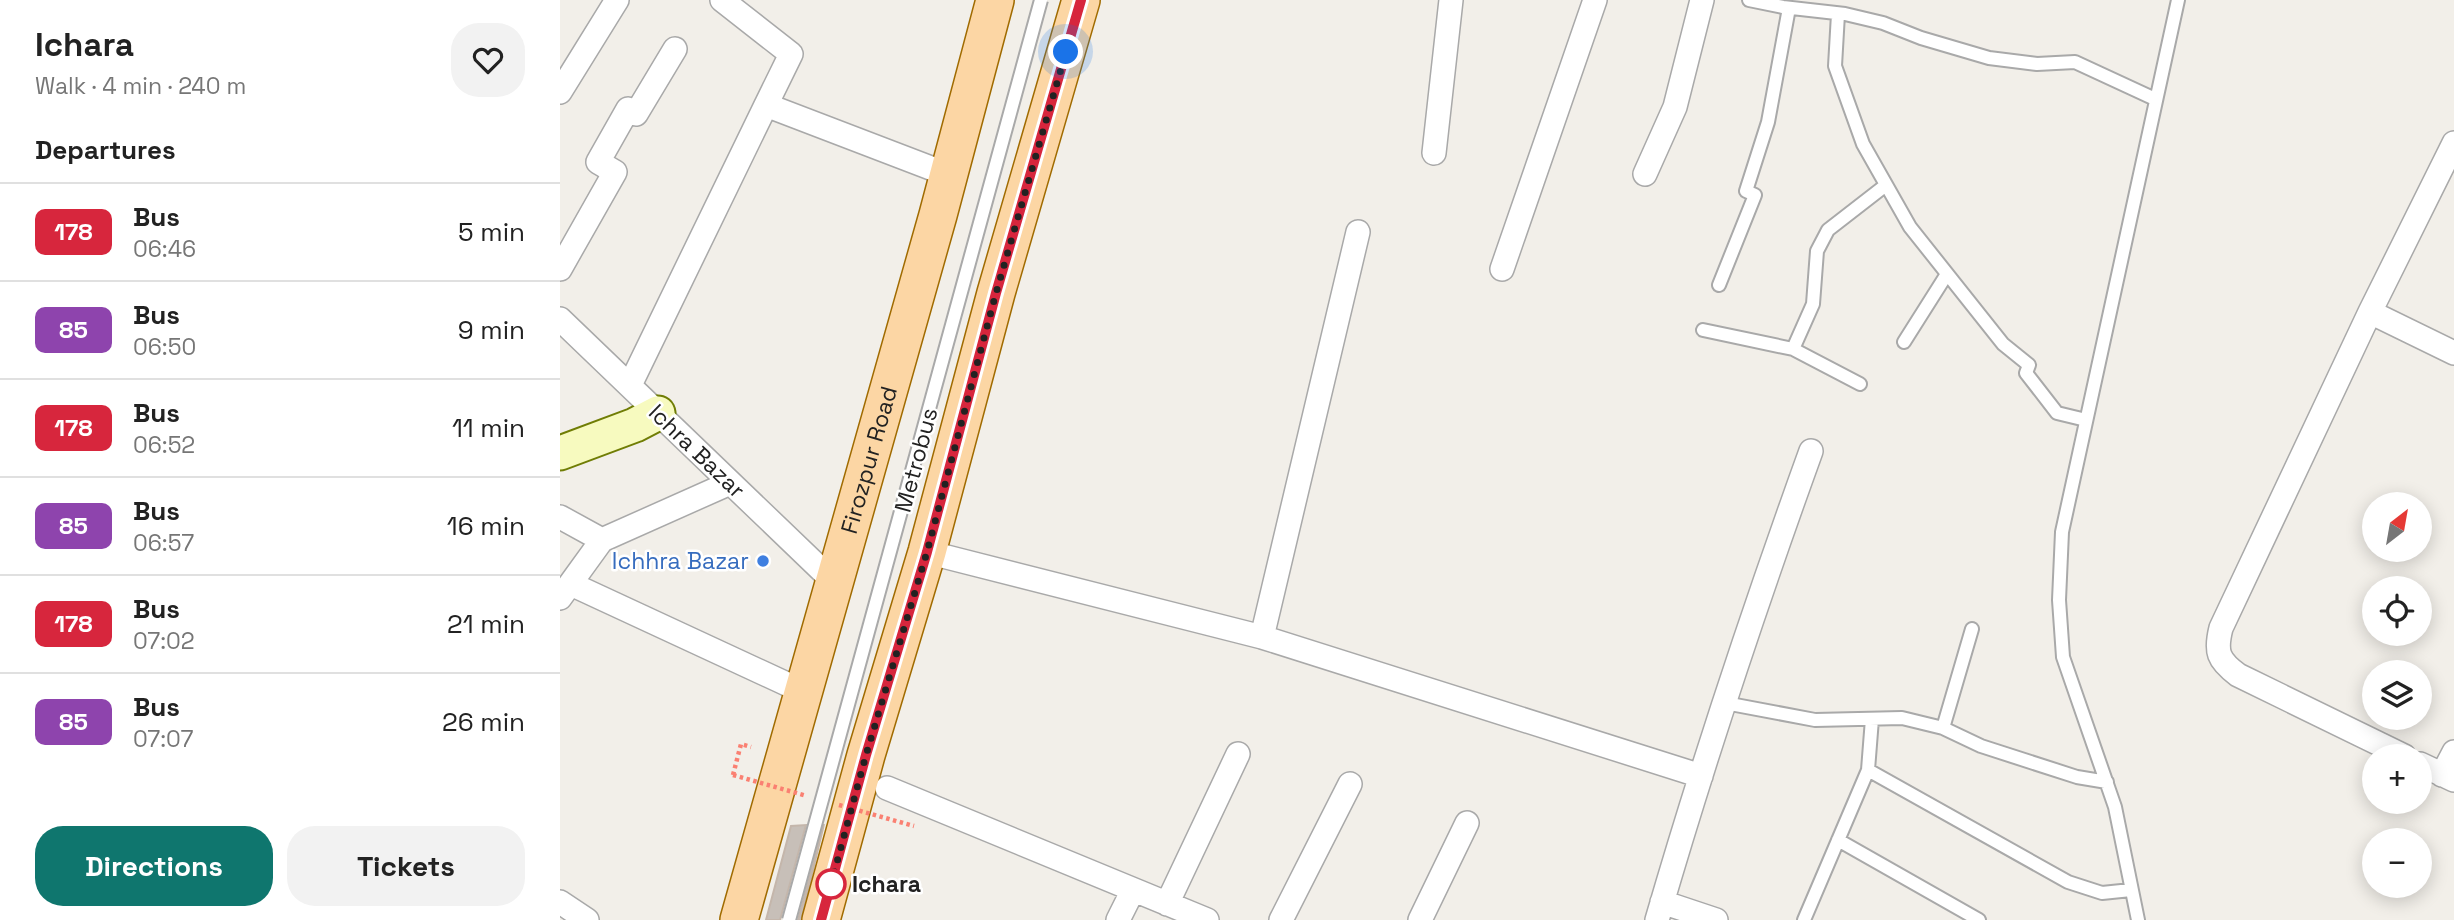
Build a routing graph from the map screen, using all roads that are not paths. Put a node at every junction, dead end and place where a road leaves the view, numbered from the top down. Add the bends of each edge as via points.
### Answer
1 (617, 0) edge
2 (722, 0) edge
3 (995, 0) edge
4 (1041, 0) edge
5 (1081, 0) edge
6 (1451, 0) edge
7 (1595, 0) edge
8 (1702, 0) edge
9 (1749, 0) edge
10 (2178, 0) edge
11 (1789, 8) junction
12 (1838, 14) junction
13 (676, 49) dead end
14 (560, 92) edge
15 (2155, 99) junction
16 (766, 104) junction
17 (2454, 143) edge
18 (1434, 153) dead end
19 (1645, 174) dead end
20 (949, 175) junction
21 (1886, 185) junction
22 (1358, 232) dead end
23 (560, 269) edge
24 (1502, 269) dead end
25 (1947, 274) junction
26 (1719, 285) dead end
27 (2370, 312) junction
28 (560, 319) edge
29 (1703, 330) dead end
30 (1904, 342) dead end
31 (1793, 349) junction
32 (2454, 353) edge
33 (1860, 384) dead end
34 (630, 385) junction
35 (658, 413) junction
36 (2086, 420) junction
37 (1811, 451) dead end
38 (560, 453) edge
39 (730, 483) junction
40 (560, 517) edge
41 (602, 540) junction
42 (927, 552) junction
43 (835, 583) junction
44 (565, 591) edge
45 (1972, 629) dead end
46 (1262, 637) junction
47 (804, 692) junction
48 (1725, 703) junction
49 (1872, 719) junction
50 (1942, 728) junction
51 (2379, 744) edge
52 (2454, 752) edge
53 (1238, 754) dead end
54 (1868, 770) junction
55 (2432, 770) edge
56 (1701, 776) junction
57 (2448, 778) edge
58 (2107, 782) junction
59 (1350, 784) dead end
60 (887, 788) dead end
61 (1467, 823) dead end
62 (1838, 840) junction
63 (1133, 890) junction
64 (2131, 890) junction
65 (560, 902) edge
66 (1167, 904) junction
67 (1660, 911) edge
68 (587, 920) edge
69 (739, 920) edge
70 (789, 920) edge
71 (821, 920) edge
72 (1118, 920) edge
73 (1207, 920) edge
74 (1281, 920) edge
75 (1420, 920) edge
76 (1716, 920) edge
77 (1804, 920) edge
78 (1979, 920) edge
79 (2138, 920) edge

1 - 14 street
2 - 16 street via 791,54
3 - 20 main road, Firozpur Road
4 - 70 lane, Metrobus, bridge
5 - 42 main road
6 - 18 street
7 - 24 street
8 - 19 street via 1675,107
9 - 11 lane
10 - 15 lane
11 - 12 lane
11 - 26 lane via 1768,122 1746,191 1755,195
12 - 15 lane via 1883,23 1989,58 2036,64 2075,62
12 - 21 lane via 1835,66 1863,144
13 - 23 street via 636,114 628,109 598,162 615,172
15 - 36 lane
16 - 20 street
16 - 34 street
17 - 27 street
20 - 43 main road, Firozpur Road
21 - 25 lane
21 - 31 lane via 1828,230 1817,251 1813,304
22 - 46 street
25 - 30 lane
25 - 36 lane via 2003,344 2029,365 2026,373 2057,413
27 - 32 street
27 - 51 street via 2217,645 2222,663 2238,675
28 - 34 street, Ichra Bazar
29 - 31 lane
31 - 33 lane
34 - 35 street, Ichra Bazar
35 - 38 street
35 - 39 street, Ichra Bazar
36 - 58 lane via 2062,532 2059,600 2063,657
37 - 48 street
39 - 41 street
39 - 43 street, Ichra Bazar
40 - 41 street
41 - 44 street
42 - 46 street
42 - 71 main road
43 - 47 main road, Firozpur Road
44 - 47 street
45 - 50 lane
46 - 56 street
47 - 69 main road, Firozpur Road
48 - 49 lane via 1815,720
48 - 56 street
49 - 50 lane via 1902,718
49 - 54 lane
50 - 58 lane via 1981,746
52 - 57 street
53 - 66 street
54 - 62 lane
54 - 64 lane via 2068,882 2102,893
55 - 57 street
56 - 67 street
58 - 64 lane
59 - 74 street
60 - 63 street
61 - 75 street
62 - 77 lane
62 - 78 lane
63 - 66 street
63 - 72 street
64 - 79 lane
65 - 68 street
66 - 73 street
67 - 76 street

